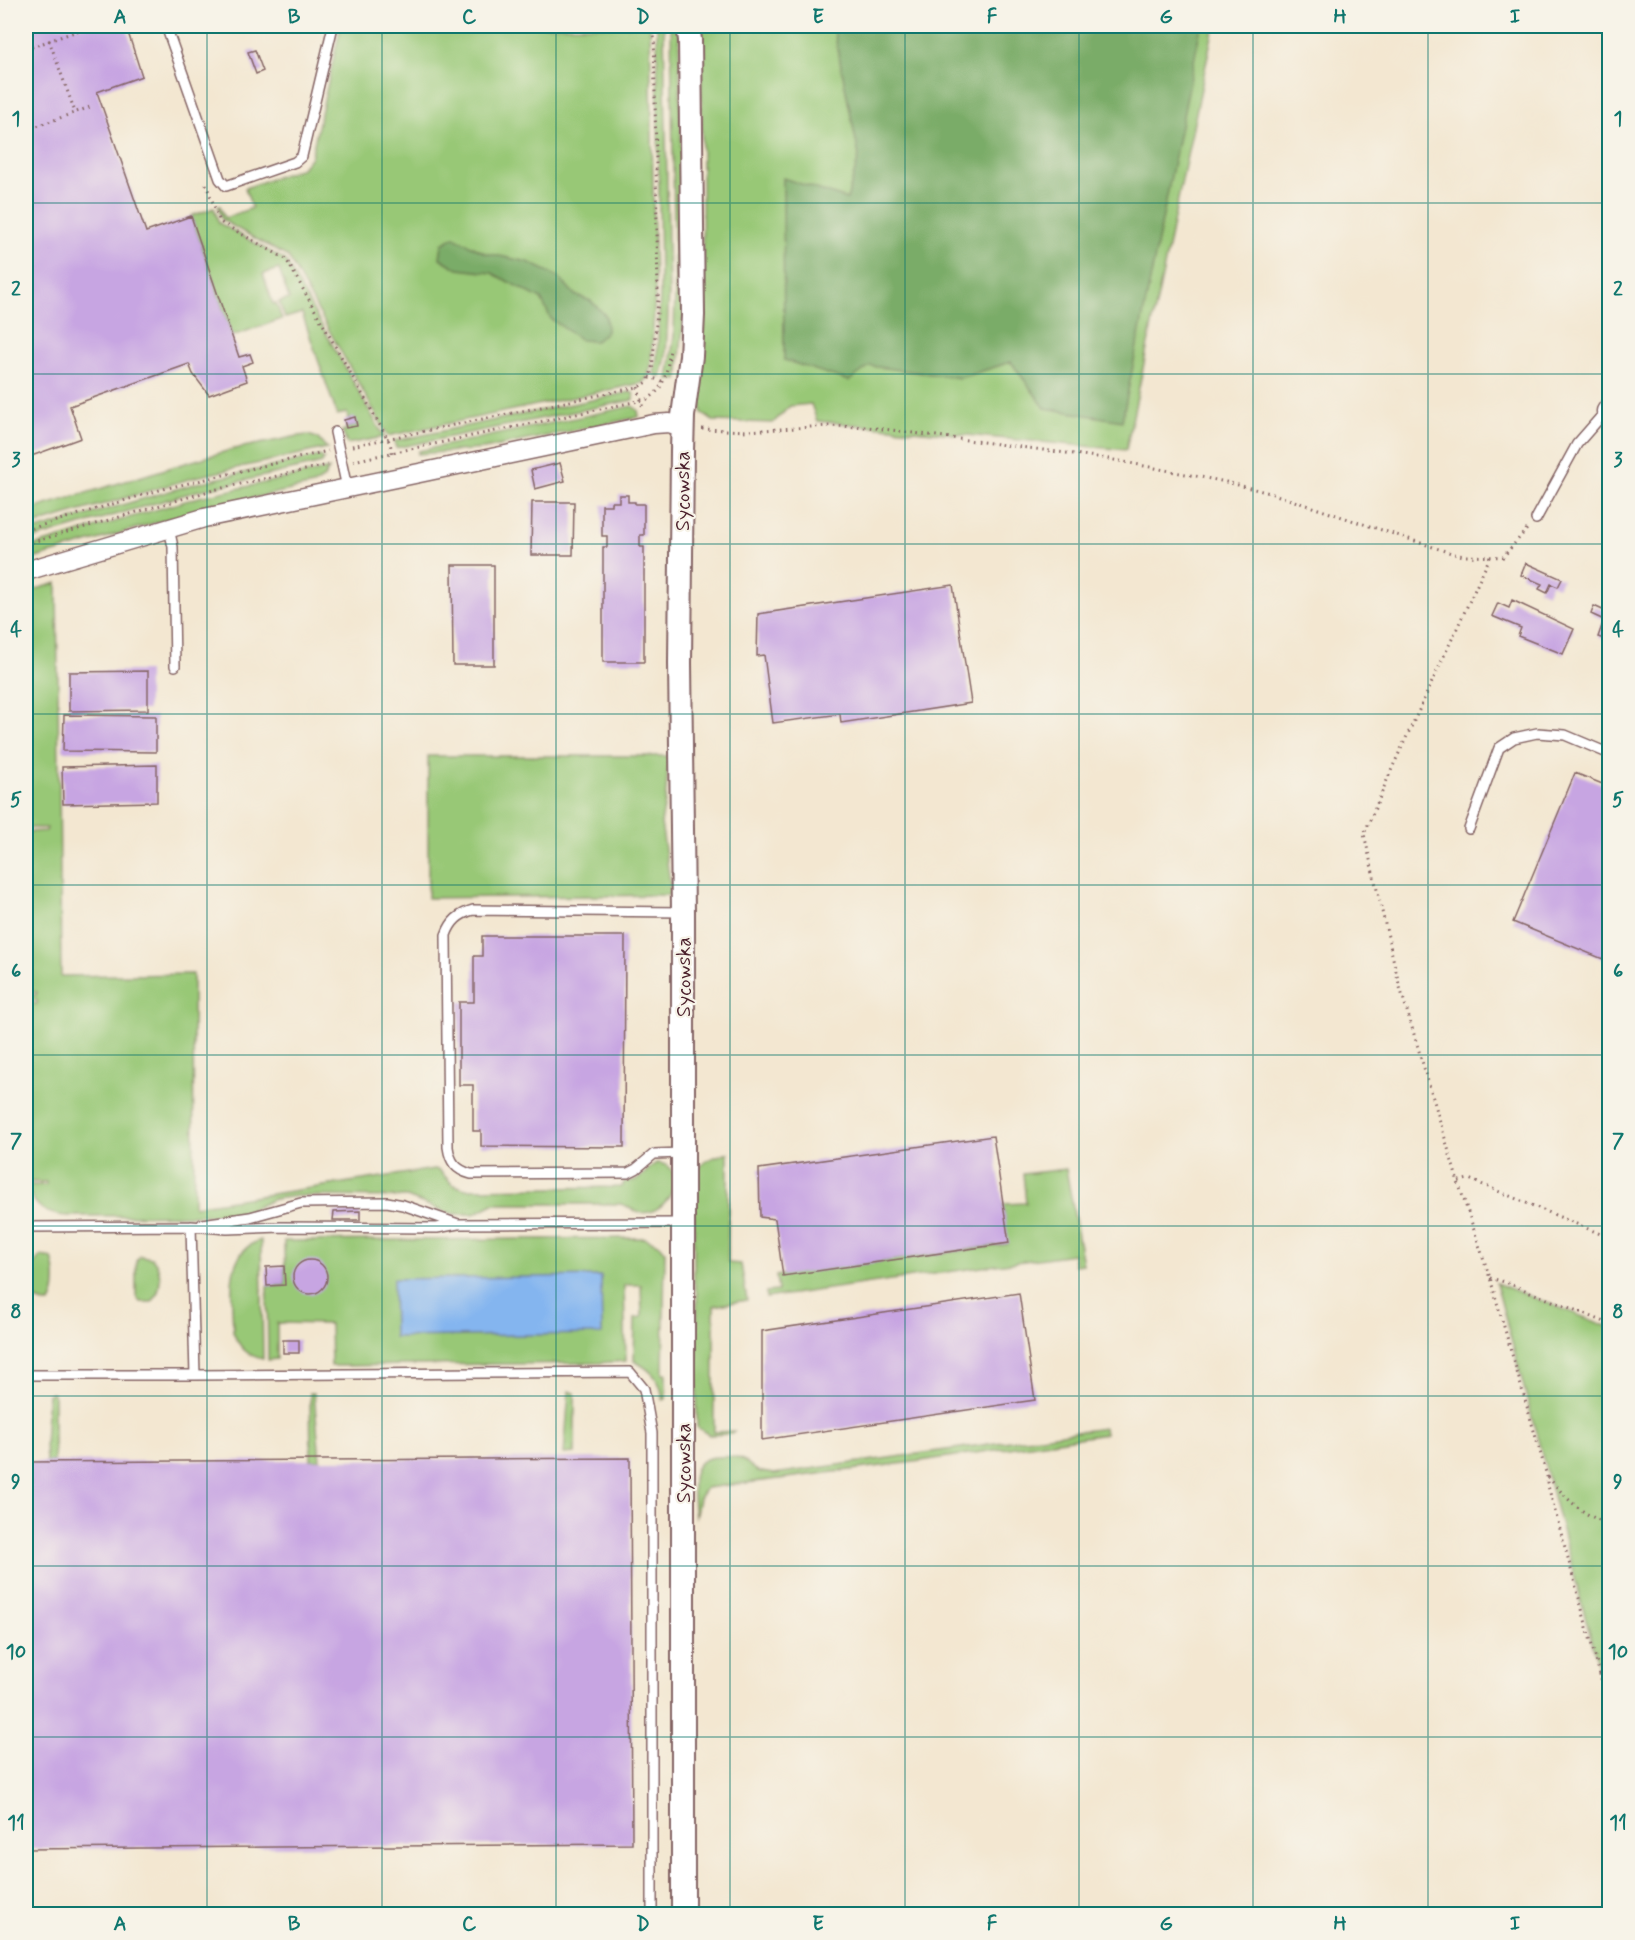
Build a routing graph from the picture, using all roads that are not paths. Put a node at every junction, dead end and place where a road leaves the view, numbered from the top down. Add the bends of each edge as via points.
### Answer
1 (166, 26) edge
2 (333, 26) edge
3 (690, 30) edge
4 (1608, 410) edge
5 (682, 426) junction
6 (335, 432) dead end
7 (347, 488) junction
8 (1536, 519) road end
9 (169, 528) junction
10 (26, 571) edge
11 (175, 666) dead end
12 (1610, 754) edge
13 (1469, 828) dead end
14 (683, 912) junction
15 (683, 1153) junction
16 (683, 1223) junction
17 (458, 1224) junction
18 (191, 1226) junction
19 (26, 1227) edge
20 (26, 1376) edge
21 (195, 1376) junction
22 (652, 1914) edge
23 (683, 1914) edge

1 - 2 lane via 220,179 226,186 295,162 302,156
3 - 5 street, Sycowska via 693,315
4 - 8 lane via 1577,444
5 - 7 street via 654,424
5 - 14 street, Sycowska
6 - 7 lane
7 - 9 street
9 - 10 street
9 - 11 lane via 173,547
12 - 13 lane via 1565,735 1537,733 1515,738 1499,748
14 - 15 street, Sycowska
14 - 15 lane via 473,910 455,918 446,935 448,1147 454,1165 471,1174 628,1173 654,1154
15 - 16 street, Sycowska
16 - 17 lane
16 - 23 street, Sycowska
17 - 18 lane via 437,1228
17 - 18 lane via 387,1202 301,1203 250,1217
18 - 19 lane
18 - 21 lane
20 - 21 lane
21 - 22 lane via 630,1372 644,1389 652,1433

